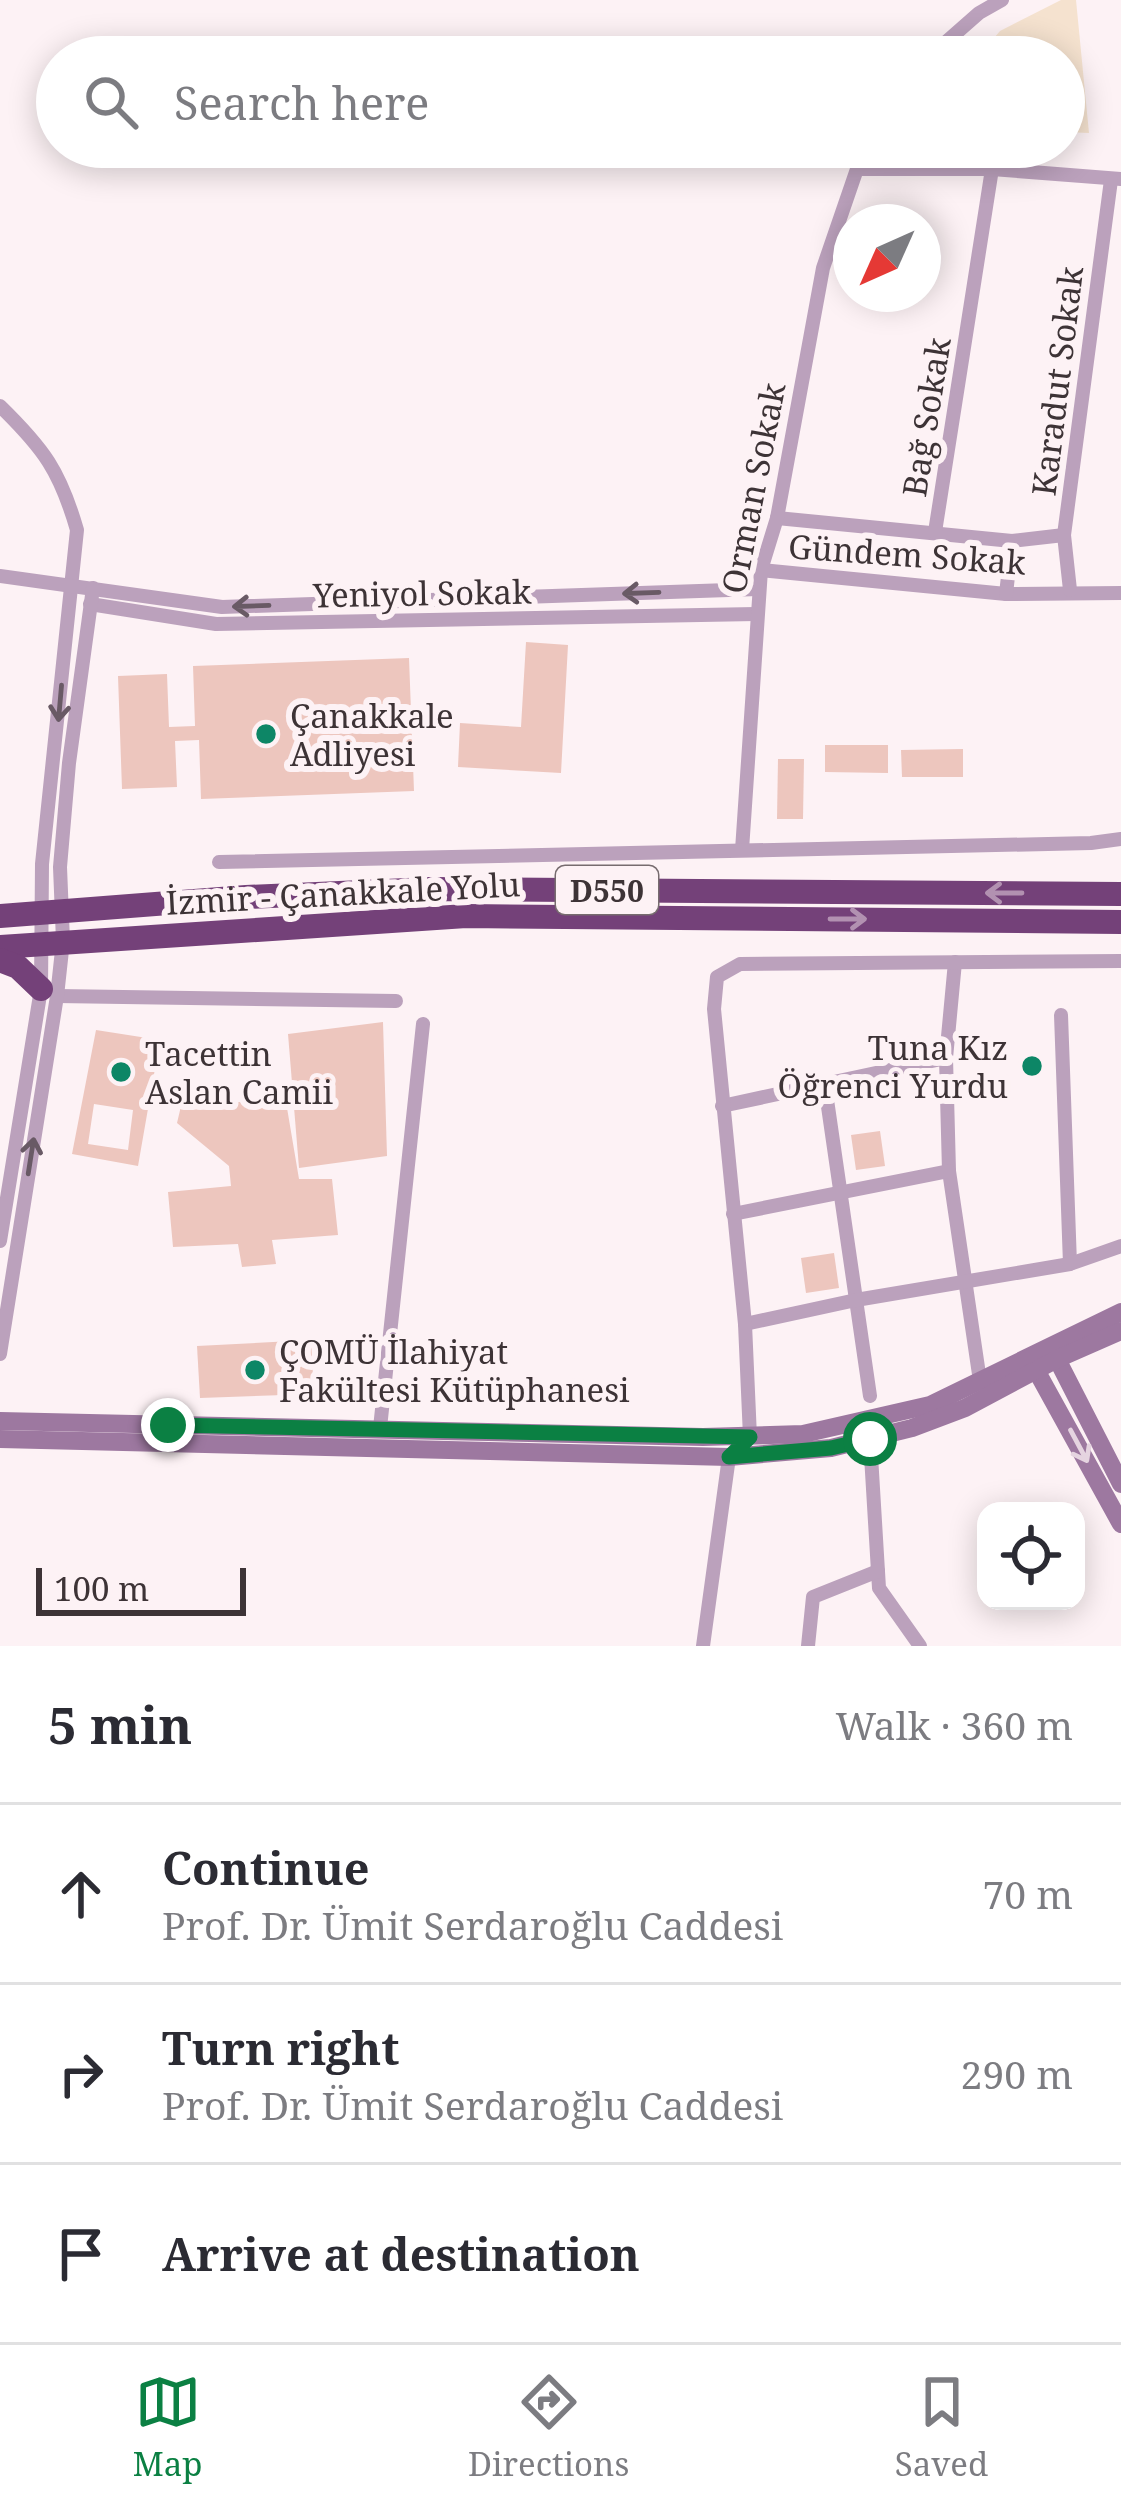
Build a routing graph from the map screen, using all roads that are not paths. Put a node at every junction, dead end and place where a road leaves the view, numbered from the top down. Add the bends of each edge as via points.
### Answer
1 (1002, 0) edge
2 (953, 36) edge
3 (857, 169) joint
4 (992, 169) junction
5 (1116, 180) edge
6 (0, 406) edge
7 (777, 518) junction
8 (935, 532) junction
9 (1064, 535) junction
10 (1012, 541) junction
11 (760, 570) junction
12 (0, 576) edge
13 (71, 586) junction
14 (758, 589) junction
15 (1070, 590) junction
16 (1121, 592) edge
17 (1006, 594) junction
18 (92, 596) junction
19 (756, 614) junction
20 (47, 826) junction
21 (64, 828) junction
22 (1121, 839) edge
23 (742, 850) junction
24 (219, 862) dead end
25 (1121, 894) edge
26 (51, 912) junction
27 (0, 916) edge
28 (1121, 922) edge
29 (51, 941) junction
30 (0, 946) edge
31 (0, 960) edge
32 (955, 962) junction
33 (1121, 962) edge
34 (49, 993) junction
35 (397, 1000) dead end
36 (1061, 1015) dead end
37 (423, 1024) dead end
38 (946, 1058) junction
39 (825, 1086) junction
40 (722, 1106) junction
41 (949, 1171) junction
42 (842, 1192) junction
43 (10, 1206) edge
44 (733, 1214) junction
45 (0, 1241) edge
46 (1121, 1246) edge
47 (1070, 1264) junction
48 (963, 1280) junction
49 (856, 1300) junction
50 (1121, 1312) edge
51 (745, 1324) junction
52 (1121, 1331) edge
53 (0, 1354) edge
54 (1057, 1359) junction
55 (1036, 1370) junction
56 (980, 1381) junction
57 (870, 1396) dead end
58 (0, 1421) edge
59 (380, 1428) junction
60 (750, 1437) junction
61 (0, 1439) edge
62 (870, 1439) junction
63 (729, 1457) junction
64 (1121, 1484) edge
65 (1121, 1524) edge
66 (878, 1571) junction
67 (703, 1646) edge
68 (808, 1646) edge
69 (920, 1646) edge

1 - 2 street
3 - 4 street
3 - 7 street, Orman Sokak via 823,268
4 - 5 street
4 - 8 street, Bağ Sokak
5 - 9 street, Karadut Sokak
6 - 13 street via 64,483 77,530
7 - 8 street
7 - 11 street, Orman Sokak
8 - 10 street
9 - 10 street
9 - 15 street, Karadut Sokak
10 - 17 street
11 - 14 street, Orman Sokak
11 - 17 street, Gündem Sokak
12 - 13 street, Yeniyol Sokak
13 - 18 street, Yeniyol Sokak
13 -> 20 street
14 -> 18 street, Yeniyol Sokak via 222,607
14 - 19 street, Orman Sokak
15 - 16 street, Gündem Sokak
15 - 17 street, Gündem Sokak
18 - 19 street, Yeniyol Sokak via 216,624
18 - 21 street
19 - 23 street, Orman Sokak
20 - 21 street
20 - 26 street
21 - 26 street
22 - 23 street
23 - 24 street
25 -> 26 highway, İzmir - Çanakkale Yolu / D550 via 430,889
26 - 27 highway, İzmir - Çanakkale Yolu / D550
26 - 29 street
26 - 29 street
29 -> 28 highway, İzmir - Çanakkale Yolu / D550 via 466,916
29 - 30 highway, İzmir - Çanakkale Yolu / D550
29 - 34 street
29 - 34 street
31 - 34 highway
32 - 33 street
32 - 38 street
32 - 40 street via 740,964 717,977
34 - 35 street
34 - 43 street
36 - 47 street
37 - 59 street
38 - 39 street
38 - 41 street
39 - 40 street
39 - 42 street
40 - 44 street
41 - 42 street
41 - 48 street
42 - 44 street
42 - 49 street
43 - 45 street
43 - 53 street
44 - 51 street
46 - 47 street
47 - 48 street
48 - 49 street
48 - 56 street
49 - 51 street
49 - 57 street
50 - 56 street
51 - 60 street
52 - 54 street
54 - 55 street
54 - 64 street
55 - 62 street via 965,1408
55 -> 65 street
56 - 60 street via 890,1415
58 - 59 street
59 - 60 street
60 - 63 street
61 - 63 street
62 - 63 street
62 - 66 street
63 - 67 street
66 - 68 street via 813,1597
66 - 69 street via 879,1588

